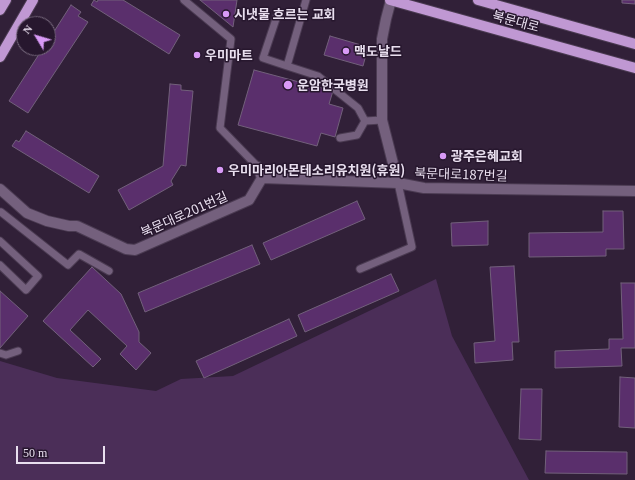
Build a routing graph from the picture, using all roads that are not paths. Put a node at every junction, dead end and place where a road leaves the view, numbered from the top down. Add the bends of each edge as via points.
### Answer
1 (6, 0) edge
2 (33, 0) edge
3 (184, 0) edge
4 (306, 0) edge
5 (391, 0) edge
6 (478, 0) edge
7 (0, 10) edge
8 (278, 13) dead end
9 (635, 44) edge
10 (0, 57) edge
11 (286, 66) junction
12 (635, 68) edge
13 (382, 120) junction
14 (365, 121) junction
15 (340, 138) dead end
16 (258, 167) joint
17 (262, 178) junction
18 (398, 183) junction
19 (0, 189) edge
20 (635, 191) edge
21 (0, 212) edge
22 (0, 242) edge
23 (0, 265) edge
24 (360, 269) dead end
25 (109, 271) dead end
26 (18, 352) dead end
27 (0, 353) edge

1 - 7 main road
2 - 10 main road
3 - 16 lane via 231,39 220,128
4 - 11 lane
5 - 12 main road, 북문대로
5 - 13 street, 북문대로187번길 via 382,40
6 - 9 main road, 북문대로
8 - 11 lane via 264,58
11 - 14 lane via 318,76 358,108
13 - 14 lane
13 - 18 street, 북문대로187번길
14 - 15 lane via 357,135
16 - 17 street
17 - 18 street
17 - 19 street, 북문대로201번길 via 249,200 135,250 126,249 77,226 47,221 27,213
18 - 20 street, 북문대로187번길 via 424,188
18 - 24 lane via 412,247
21 - 25 lane via 68,265 79,254
22 - 23 lane via 38,276 26,290
26 - 27 lane via 6,355

